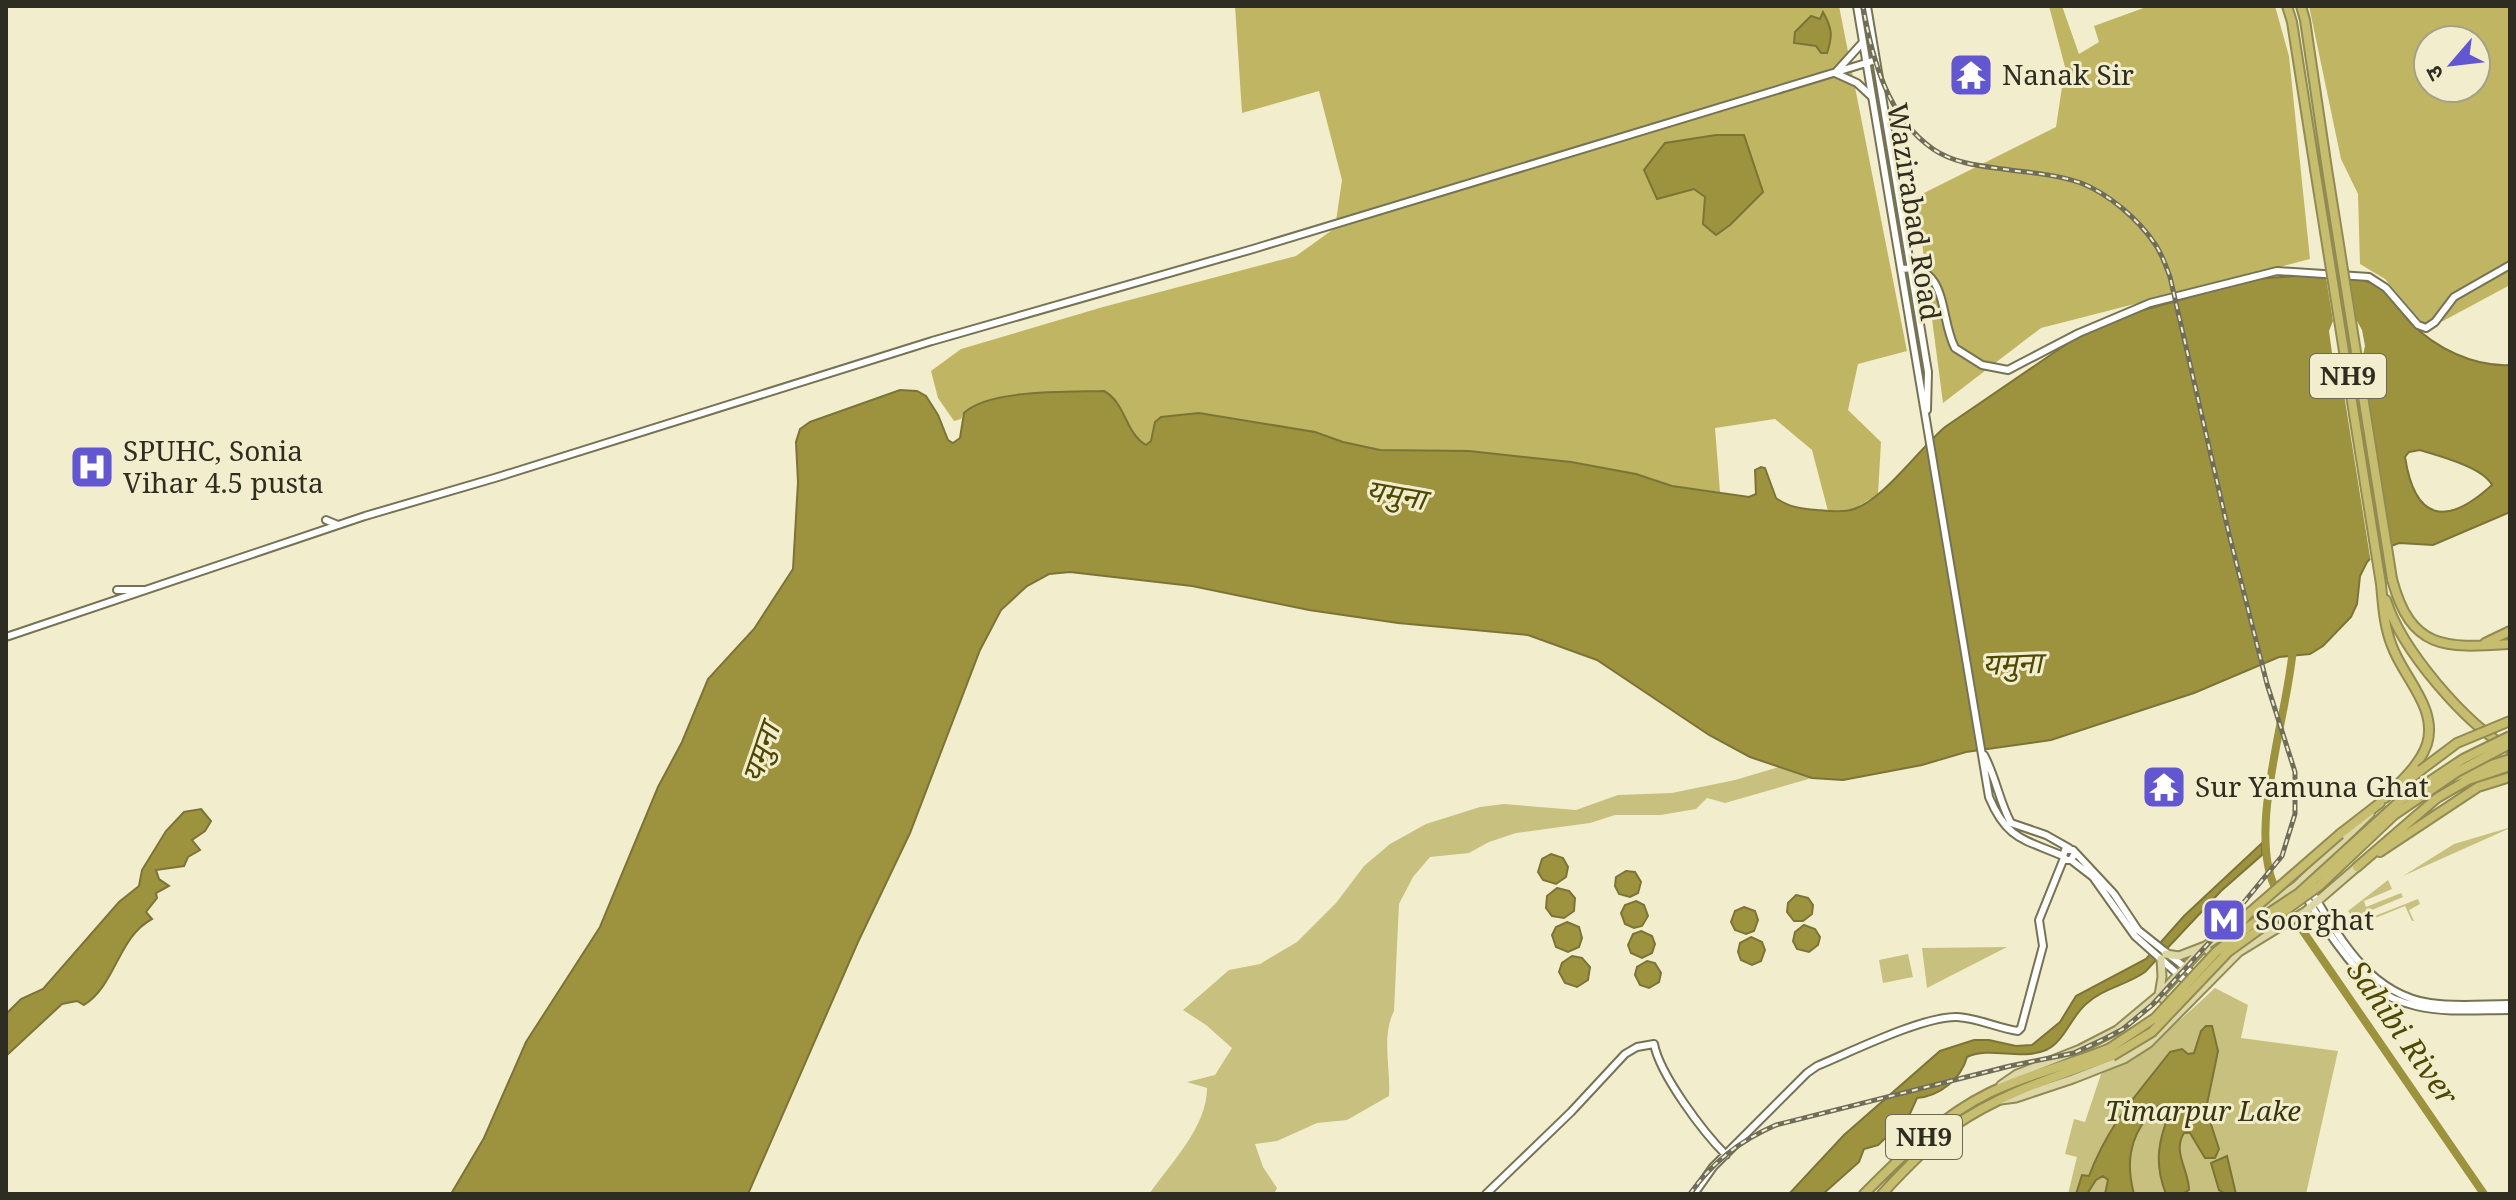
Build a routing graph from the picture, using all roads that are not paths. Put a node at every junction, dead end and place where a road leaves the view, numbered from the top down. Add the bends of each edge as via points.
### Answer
1 (1857, 6) edge
2 (1867, 6) edge
3 (2287, 6) edge
4 (2301, 6) edge
5 (1863, 42) junction
6 (1876, 60) junction
7 (1867, 63) junction
8 (1835, 73) junction
9 (1872, 97) junction
10 (2510, 265) edge
11 (1910, 268) junction
12 (1901, 269) junction
13 (1927, 426) junction
14 (326, 520) dead end
15 (338, 525) junction
16 (2381, 584) junction
17 (117, 590) dead end
18 (147, 590) junction
19 (2510, 631) edge
20 (6, 637) edge
21 (2510, 644) edge
22 (2468, 647) junction
23 (2510, 721) edge
24 (2510, 736) edge
25 (2510, 746) edge
26 (1983, 752) junction
27 (2510, 759) edge
28 (2510, 766) edge
29 (2418, 768) junction
30 (2510, 777) edge
31 (2433, 787) junction
32 (2382, 801) junction
33 (2068, 856) junction
34 (2357, 867) junction
35 (2301, 881) junction
36 (2311, 906) junction
37 (2225, 933) junction
38 (2205, 946) junction
39 (2216, 952) junction
40 (2239, 952) junction
41 (2163, 957) junction
42 (2184, 966) junction
43 (2221, 970) junction
44 (2178, 974) junction
45 (2206, 985) junction
46 (2198, 993) junction
47 (2159, 995) junction
48 (2510, 1004) edge
49 (2510, 1010) edge
50 (2180, 1015) junction
51 (2111, 1052) junction
52 (2015, 1088) junction
53 (1992, 1091) junction
54 (1999, 1100) junction
55 (1724, 1154) junction
56 (1486, 1194) edge
57 (1694, 1194) edge
58 (1864, 1194) edge
59 (1882, 1194) edge

1 - 5 street, Wazirabad Road
2 - 6 street, Wazirabad Road
3 - 16 highway, NH9, bridge
4 - 22 highway, NH9, bridge via 2392,579 2402,610 2420,632 2442,644
5 - 7 street, Wazirabad Road
5 - 8 street
6 - 7 street
6 - 11 street, Wazirabad Road
7 - 8 street
7 - 9 street, Wazirabad Road
8 - 9 street
8 - 15 street via 932,341
9 - 12 street, Wazirabad Road
10 - 11 street via 2454,297 2426,328 2369,277 2277,271 2150,303 2008,370 1982,365 1955,348 1934,280
11 - 12 street
11 - 13 street, Wazirabad Road via 1928,372
12 - 13 street, Wazirabad Road
13 - 26 street, Wazirabad Road
14 - 15 street
15 - 18 street
16 - 25 highway via 2404,642 2418,662 2479,725
16 - 29 highway via 2391,644 2429,724
17 - 18 street
18 - 20 street
19 - 22 highway
21 - 22 highway
23 - 29 highway, bridge via 2457,743
24 - 39 highway, bridge via 2463,759 2400,801 2299,893
25 - 31 highway, bridge
26 - 33 street, Wazirabad Road via 2011,823 2046,835
26 - 33 street, Wazirabad Road via 1989,797 2004,826 2036,846
27 - 31 highway, bridge
28 - 34 highway via 2458,785 2426,806
29 - 32 highway
30 - 34 highway via 2478,787
31 - 51 highway, bridge via 2394,815 2319,886 2228,952 2152,1032
32 - 35 main road
32 - 39 highway, bridge via 2248,914
33 - 41 street, Wazirabad Road via 2093,877 2128,928
33 - 55 street via 2057,869 2039,920 2043,946 2018,1031 1948,1017 1817,1066
34 - 36 main road
35 - 36 street
35 - 37 main road
36 - 40 main road
36 - 48 street via 2385,988 2432,1004
36 - 49 street via 2384,994 2433,1009
37 - 38 main road
37 - 40 main road
38 - 41 main road
38 - 42 main road
38 - 43 main road
39 - 51 highway, bridge via 2155,1018
40 - 43 main road
41 - 42 street, Wazirabad Road
41 - 44 street, Wazirabad Road
41 - 47 main road
42 - 44 main road
42 - 45 street, Wazirabad Road
43 - 45 main road
44 - 46 street, Wazirabad Road
44 - 47 main road
45 - 46 main road
46 - 50 main road
47 - 50 main road
47 - 53 main road via 2101,1040 2017,1074
50 - 54 main road via 2124,1059
51 - 52 highway, NH9
52 - 53 highway, NH9
52 - 54 highway, NH9
53 - 58 highway, NH9 via 1944,1119
54 - 59 highway, NH9 via 1951,1128
55 - 56 street via 1662,1065 1654,1044 1625,1054
55 - 57 street

